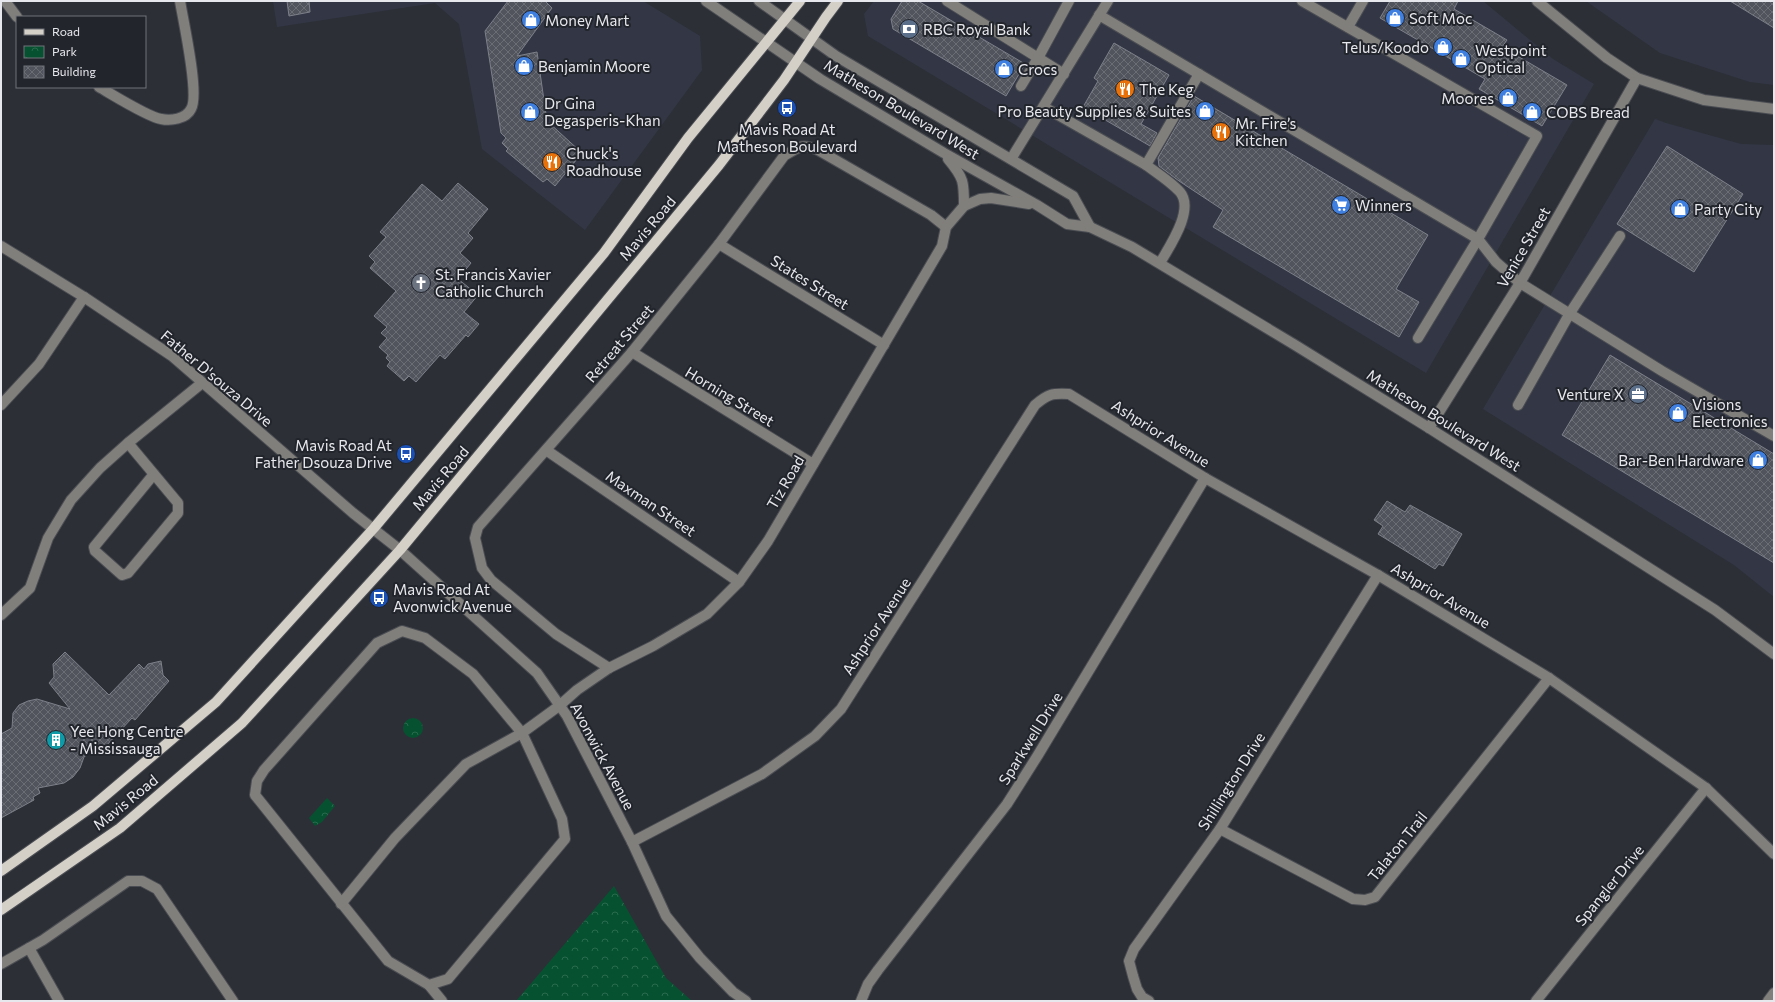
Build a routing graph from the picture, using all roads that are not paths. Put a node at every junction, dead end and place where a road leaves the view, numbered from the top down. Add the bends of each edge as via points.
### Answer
1 (5, 1) edge
2 (180, 1) edge
3 (706, 1) edge
4 (759, 1) edge
5 (800, 1) edge
6 (838, 1) edge
7 (947, 1) edge
8 (1069, 1) edge
9 (1108, 1) edge
10 (1302, 1) edge
11 (1363, 1) edge
12 (1537, 1) edge
13 (1099, 15) junction
14 (16, 16) edge
15 (785, 19) junction
16 (1348, 28) junction
17 (812, 38) junction
18 (766, 42) junction
19 (1038, 58) junction
20 (796, 62) junction
21 (1064, 74) junction
22 (1199, 74) junction
23 (1637, 78) junction
24 (1021, 86) dead end
25 (101, 88) edge
26 (1044, 107) junction
27 (1774, 109) edge
28 (944, 153) junction
29 (1011, 159) junction
30 (1146, 165) junction
31 (1037, 205) junction
32 (964, 206) junction
33 (946, 227) junction
34 (1090, 227) junction
35 (1620, 236) dead end
36 (1478, 239) junction
37 (720, 244) junction
38 (1, 246) edge
39 (1160, 263) junction
40 (1520, 283) junction
41 (84, 297) junction
42 (1570, 313) junction
43 (1418, 338) dead end
44 (884, 345) junction
45 (632, 352) junction
46 (202, 383) junction
47 (1518, 404) dead end
48 (1, 405) edge
49 (1429, 428) junction
50 (1774, 436) edge
51 (128, 443) junction
52 (546, 450) junction
53 (814, 464) junction
54 (154, 474) junction
55 (1205, 478) junction
56 (374, 528) junction
57 (400, 550) junction
58 (1378, 575) junction
59 (739, 582) junction
60 (1, 615) edge
61 (1774, 654) edge
62 (609, 668) junction
63 (1549, 678) junction
64 (559, 706) junction
65 (522, 733) junction
66 (1706, 788) junction
67 (1220, 829) junction
68 (632, 842) junction
69 (1774, 854) edge
70 (1, 872) edge
71 (341, 904) junction
72 (1, 910) edge
73 (29, 948) junction
74 (1, 964) edge
75 (429, 985) junction
76 (1774, 992) edge
77 (59, 1001) edge
78 (233, 1001) edge
79 (442, 1001) edge
80 (746, 1001) edge
81 (861, 1001) edge
82 (1149, 1001) edge
83 (1536, 1001) edge
84 (1768, 1001) edge

1 - 14 street
2 - 25 street via 194,84 194,102 188,113 173,120 160,119
3 - 18 street, Matheson Boulevard West
4 - 15 street, Matheson Boulevard West
5 - 15 main road, Mavis Road
6 - 17 main road, Mavis Road
7 - 19 street
8 - 19 street
9 - 13 street
10 - 16 street
11 - 16 street
12 - 23 street via 1607,58
13 - 21 street
13 - 22 street
15 - 17 street, Matheson Boulevard West
15 - 18 main road, Mavis Road
16 - 36 street via 1537,136
17 - 20 main road, Mavis Road
17 - 29 street, Matheson Boulevard West via 836,56
18 - 20 street, Matheson Boulevard West
18 - 56 main road, Mavis Road via 688,138 604,253
19 - 21 street
19 - 24 street
20 - 28 street, Matheson Boulevard West
20 - 57 main road, Mavis Road via 719,165
21 - 26 street
22 - 30 street
22 - 36 street
23 - 27 street via 1704,100
23 - 40 street, Venice Street
26 - 29 street
26 - 30 street
28 - 31 street, Matheson Boulevard West
28 - 32 street via 964,182
29 - 34 street, Matheson Boulevard West via 1073,196
30 - 39 street via 1181,193 1185,210 1178,232
31 - 32 street via 991,198
31 - 34 street, Matheson Boulevard West via 1067,224
32 - 33 street, Tiz Road
33 - 37 street, Retreat Street via 924,211 807,145 784,156
33 - 44 street, Tiz Road via 942,246
34 - 39 street, Matheson Boulevard West
35 - 42 street
36 - 40 street via 1496,262
36 - 43 street
37 - 44 street, States Street
37 - 45 street, Retreat Street
38 - 41 street, Father D'souza Drive
39 - 49 street, Matheson Boulevard West
40 - 42 street
40 - 49 street, Venice Street
41 - 46 street, Father D'souza Drive via 172,356
41 - 48 street via 39,364
42 - 47 street
42 - 50 street
44 - 53 street, Tiz Road
45 - 52 street, Retreat Street
45 - 53 street, Horning Street
46 - 51 street
46 - 56 street, Father D'souza Drive
49 - 61 street, Matheson Boulevard West via 1715,610
51 - 54 street
51 - 60 street via 100,468 71,500 48,538 30,588
52 - 59 street, Maxman Street
52 - 62 street, Retreat Street via 478,527 474,538 482,568 491,580 556,634
53 - 59 street, Tiz Road via 768,541
54 - 54 street via 178,503 178,513 128,574 122,575 95,551 94,547
55 - 58 street, Ashprior Avenue
55 - 68 street, Ashprior Avenue via 1069,394 1047,395 1035,405 841,709 815,736 762,774
55 - 81 street, Sparkwell Drive via 1007,804 878,970 868,984
56 - 57 street, Father D'souza Drive
56 - 70 main road, Mavis Road via 216,702 94,806
57 - 64 street, Avonwick Avenue via 537,673
57 - 72 main road, Mavis Road via 242,723 120,828
58 - 63 street, Ashprior Avenue
58 - 67 street, Shillington Drive
59 - 62 street, Tiz Road via 707,614
62 - 64 street, Tiz Road
63 - 66 street, Ashprior Avenue
63 - 67 street, Talaton Trail via 1375,897 1365,900 1353,899
64 - 65 street, Tiz Road
64 - 68 street, Avonwick Avenue via 567,716
65 - 71 street, Tiz Road via 466,764 395,838
65 - 71 street via 472,674 425,638 402,631 377,643 264,770 255,795
65 - 75 street via 562,819 564,839 448,978
66 - 69 street, Ashprior Avenue
66 - 83 street, Spangler Drive
67 - 82 street, Shillington Drive via 1134,949 1129,961 1137,989 1142,997
68 - 80 street, Avonwick Avenue via 666,916 700,958 733,992
71 - 75 street via 388,961
73 - 74 street
73 - 77 street
73 - 78 street via 128,881 142,881 157,889
75 - 79 street
76 - 84 street

